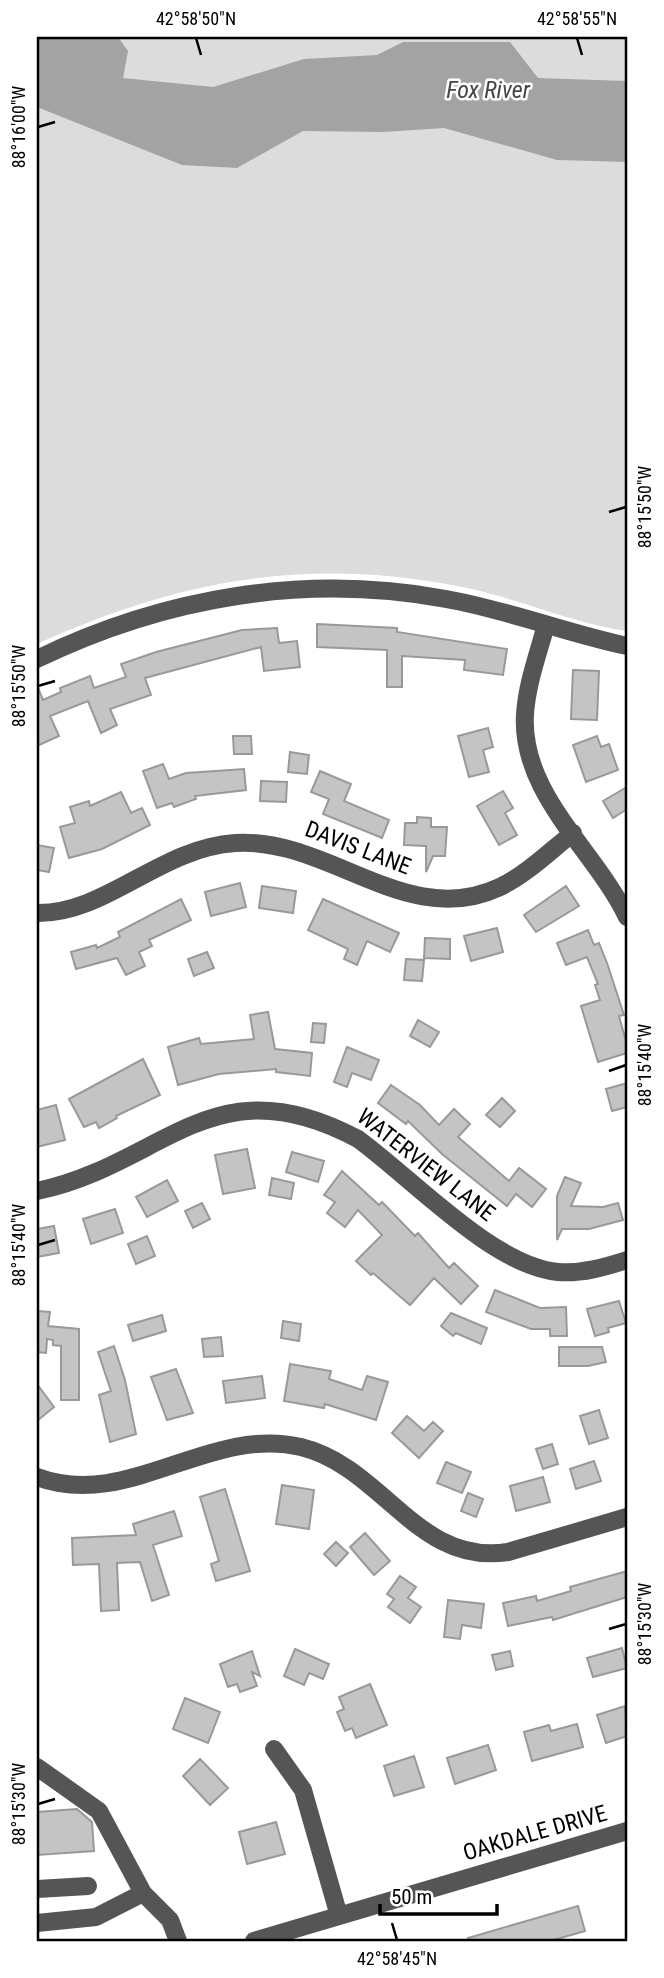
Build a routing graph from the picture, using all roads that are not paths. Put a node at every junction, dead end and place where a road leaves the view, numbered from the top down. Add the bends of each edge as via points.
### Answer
1 (546, 625) junction
2 (627, 646) edge
3 (37, 659) edge
4 (573, 833) junction
5 (37, 913) edge
6 (627, 917) edge
7 (37, 1191) edge
8 (627, 1260) edge
9 (37, 1477) edge
10 (627, 1517) edge
11 (274, 1749) dead end
12 (37, 1767) edge
13 (627, 1831) edge
14 (88, 1886) dead end
15 (37, 1889) edge
16 (143, 1893) junction
17 (339, 1916) junction
18 (37, 1923) edge
19 (178, 1941) edge
20 (259, 1941) edge

1 - 2 street
1 - 3 street via 449,599 402,592 292,589 176,607 121,623
1 - 4 street via 528,689 526,739 547,798
4 - 5 street, DAVIS LANE via 509,882 454,899 399,892 279,845 235,843 175,857 82,906
4 - 6 street
7 - 8 street, WATERVIEW LANE via 91,1175 209,1118 250,1111 290,1113 358,1139 491,1246 526,1266 582,1272
9 - 10 street via 66,1486 112,1485 224,1450 277,1444 300,1447 350,1468 429,1535 463,1551 508,1552
11 - 17 street via 303,1790
12 - 16 street via 99,1811
13 - 17 street, OAKDALE DRIVE
14 - 15 street
16 - 18 street via 96,1917
16 - 19 street via 170,1920
17 - 20 street, OAKDALE DRIVE

